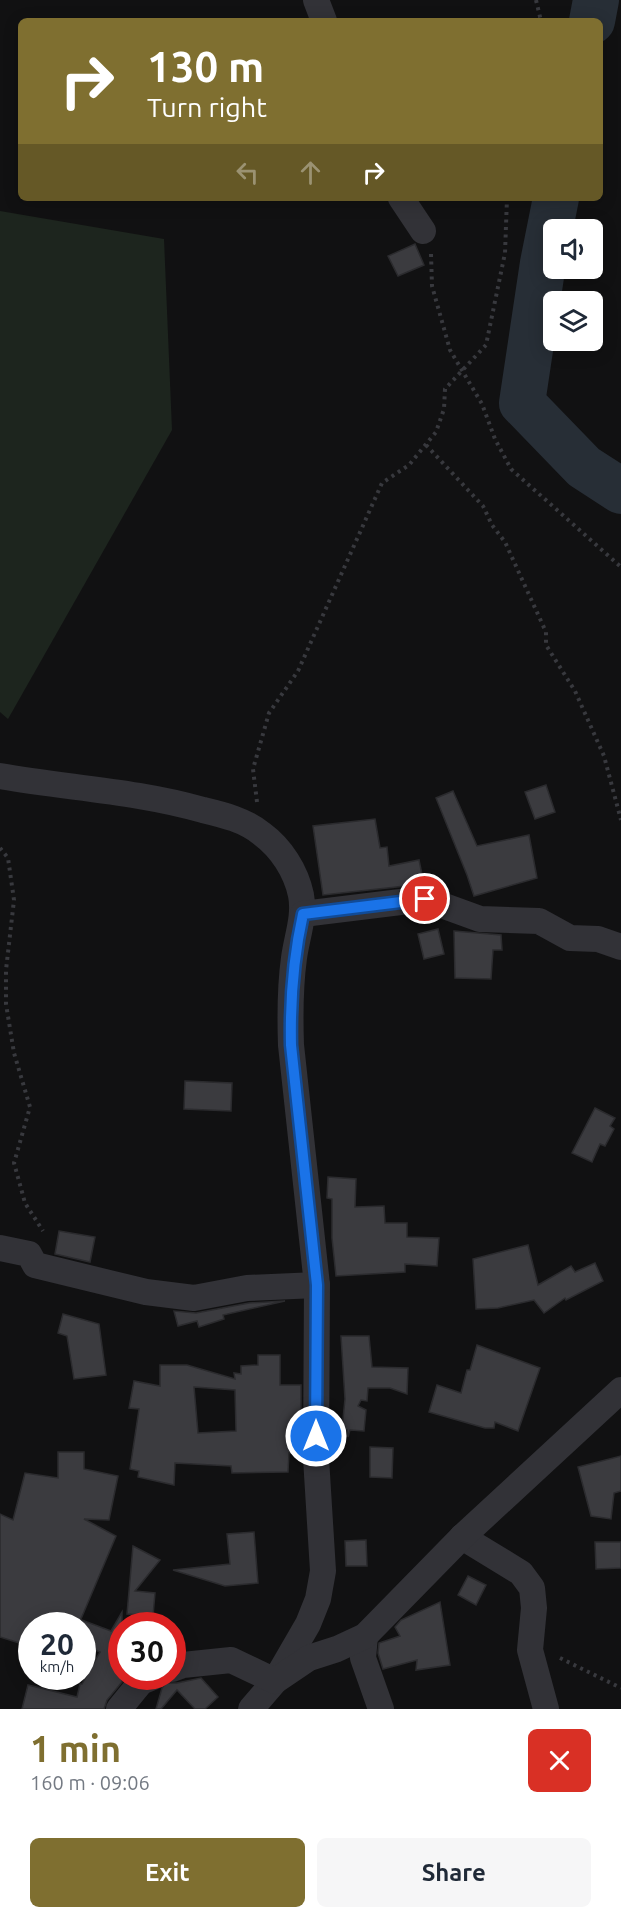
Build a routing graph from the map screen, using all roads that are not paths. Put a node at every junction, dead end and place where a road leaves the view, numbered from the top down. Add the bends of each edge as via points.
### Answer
1 (316, 0) edge
2 (323, 18) edge
3 (403, 201) edge
4 (423, 231) road end
5 (0, 776) edge
6 (303, 914) junction
7 (621, 947) edge
8 (0, 1248) edge
9 (317, 1285) junction
10 (621, 1390) edge
11 (462, 1537) junction
12 (365, 1635) junction
13 (186, 1665) edge
14 (275, 1681) junction
15 (134, 1690) edge
16 (119, 1709) edge
17 (251, 1709) edge
18 (381, 1709) edge
19 (546, 1709) edge

1 - 2 street
3 - 4 street
5 - 6 street via 176,802 234,818 261,832 277,847 300,893
6 - 7 street via 425,899 480,919 539,921 570,938 598,939
6 - 9 street via 294,957 291,1045
8 - 9 street via 29,1254 35,1265 52,1270 146,1292 194,1298 248,1288
9 - 14 street via 316,1458 323,1571 309,1624
10 - 11 street
11 - 12 street
11 - 19 street via 521,1573 532,1588 530,1650
12 - 14 street via 309,1658
12 - 18 street via 363,1658
13 - 14 street via 231,1660
14 - 17 street
15 - 16 street

